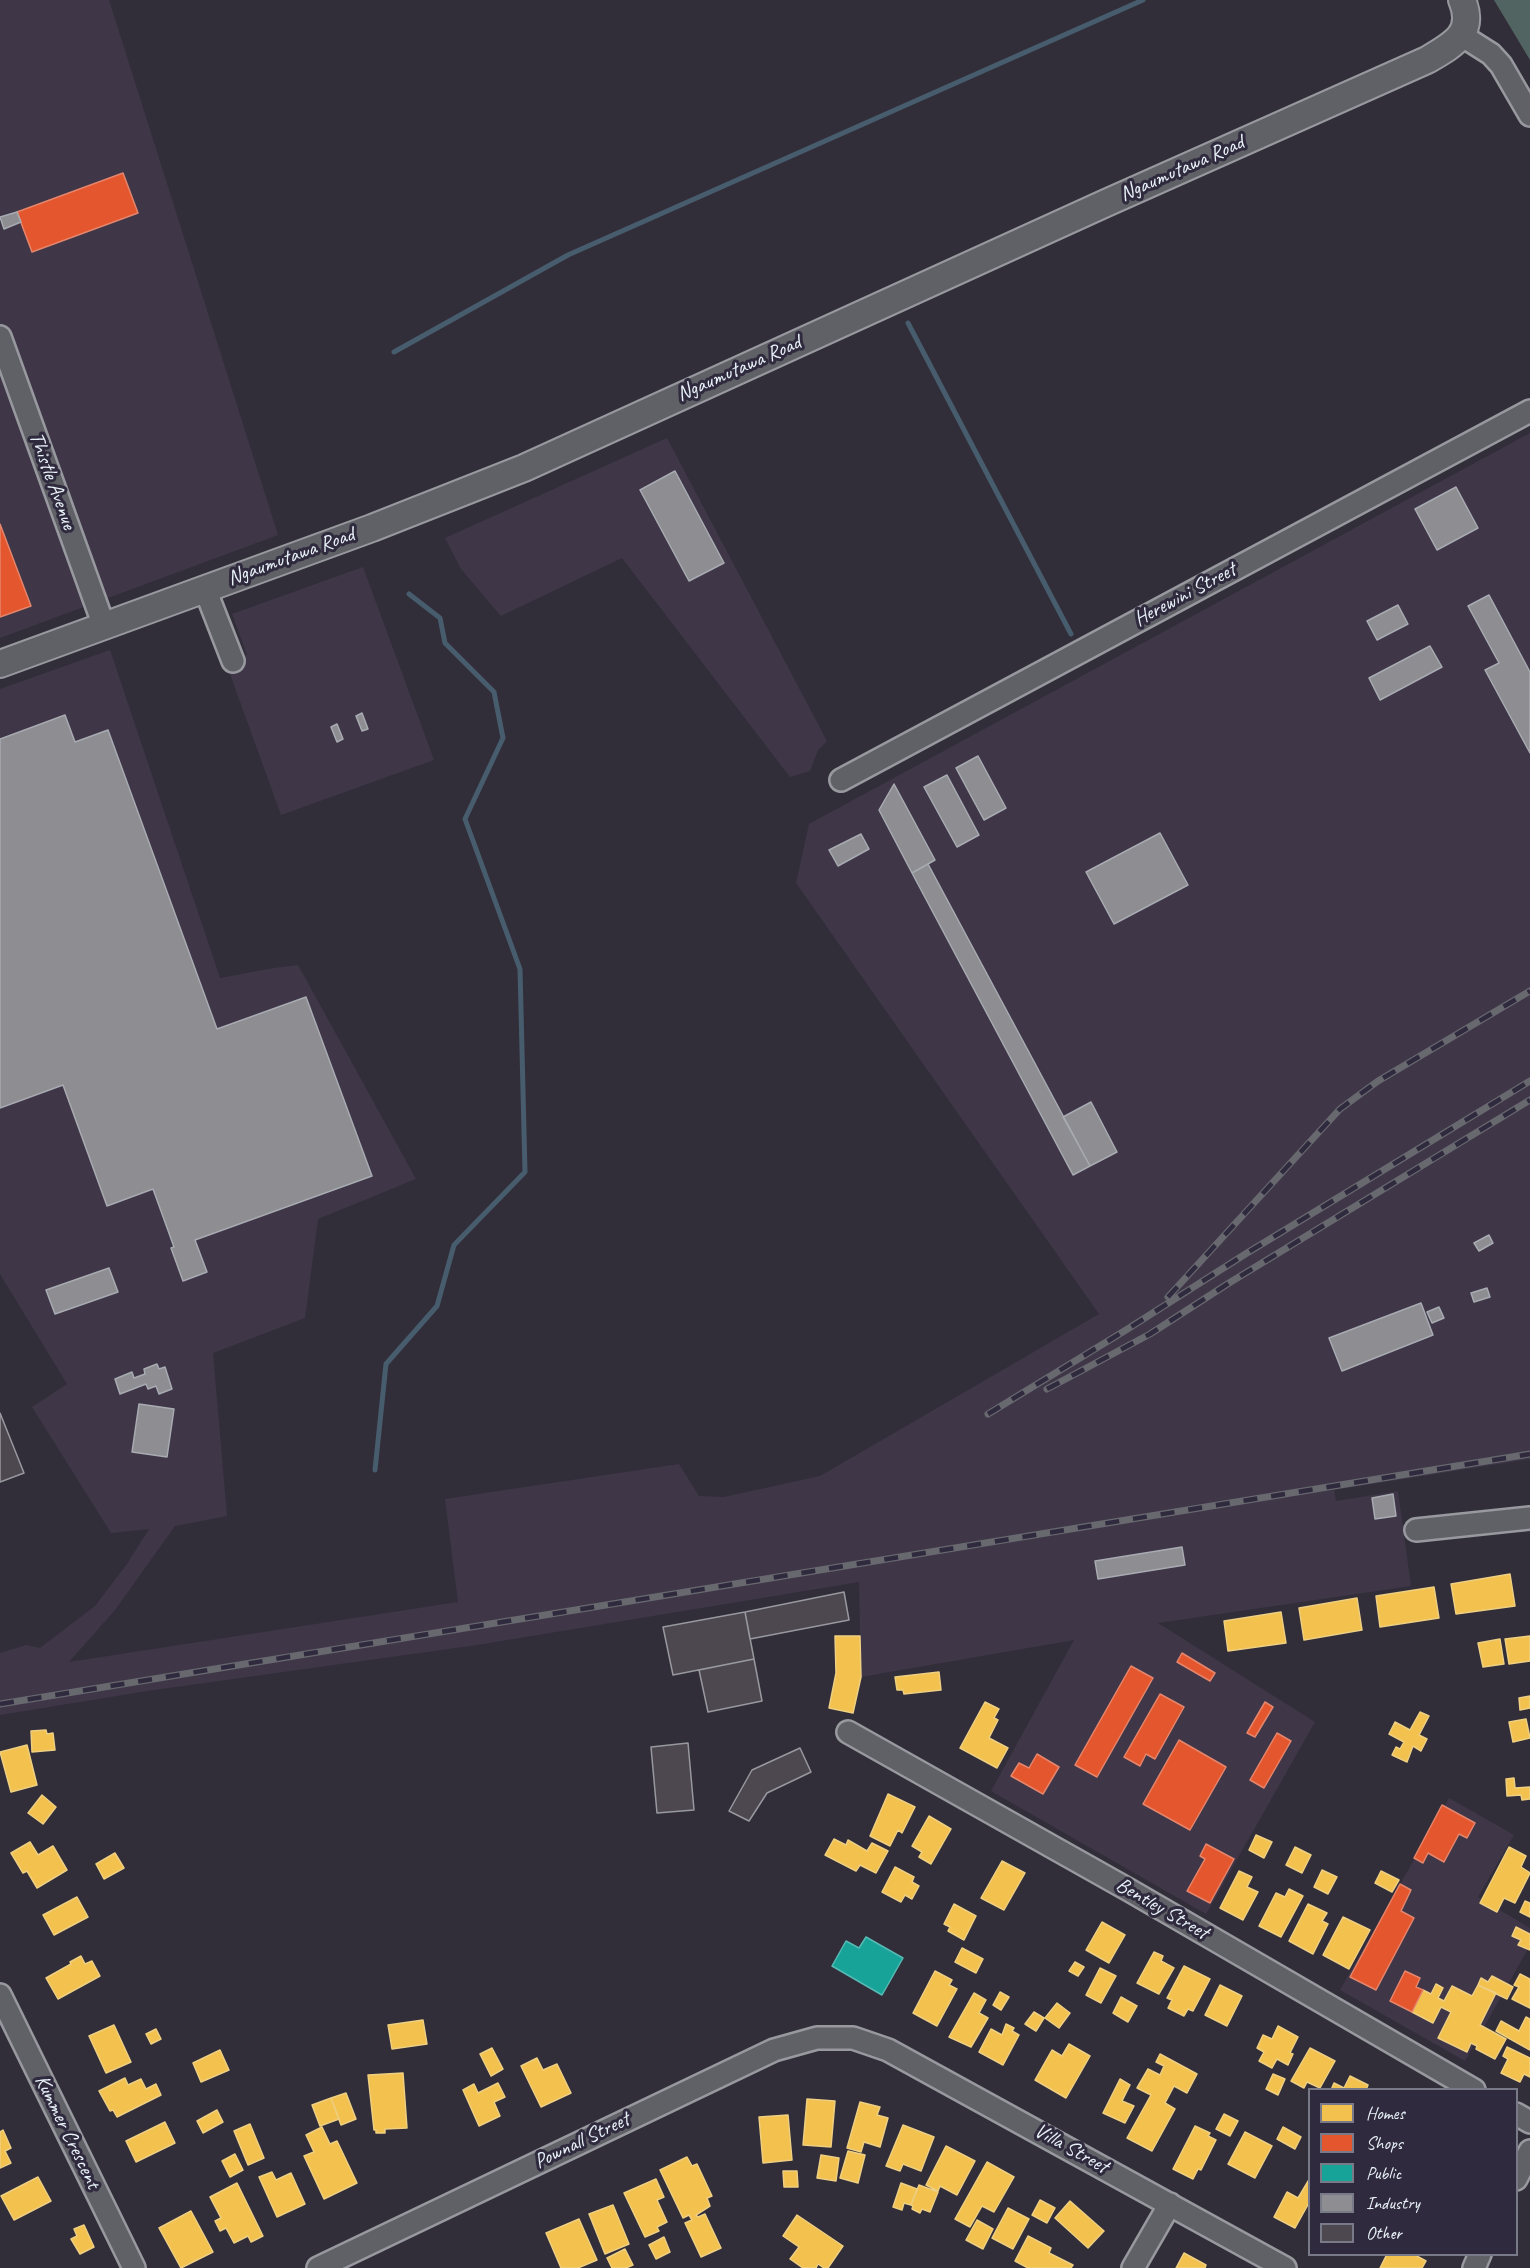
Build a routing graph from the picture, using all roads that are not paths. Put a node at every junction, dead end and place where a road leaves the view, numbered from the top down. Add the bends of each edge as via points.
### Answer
1 (1462, 0) edge
2 (1461, 35) junction
3 (1530, 115) edge
4 (0, 339) edge
5 (1530, 411) edge
6 (205, 589) junction
7 (104, 626) junction
8 (233, 661) dead end
9 (0, 664) edge
10 (841, 780) dead end
11 (1530, 1518) edge
12 (1416, 1530) dead end
13 (848, 1731) dead end
14 (0, 1995) edge
15 (853, 2038) joint
16 (1471, 2088) edge
17 (1530, 2151) edge
18 (1518, 2175) edge
19 (1170, 2204) junction
20 (134, 2268) edge
21 (318, 2268) edge
22 (1132, 2268) edge
23 (1285, 2268) edge

1 - 2 main road via 1466,14
2 - 3 street via 1491,54
2 - 6 main road, Ngaumutawa Road via 1427,60 524,468
4 - 7 street, Thistle Avenue
5 - 10 street, Herewini Street
6 - 7 main road, Ngaumutawa Road
6 - 8 street
7 - 9 main road, Ngaumutawa Road
11 - 12 street
13 - 16 street, Bentley Street
14 - 20 street, Kummer Crescent
15 - 19 street, Villa Street via 888,2050 933,2073
15 - 21 street, Pownall Street via 817,2038 774,2050
17 - 18 street
19 - 22 street
19 - 23 street, Villa Street

